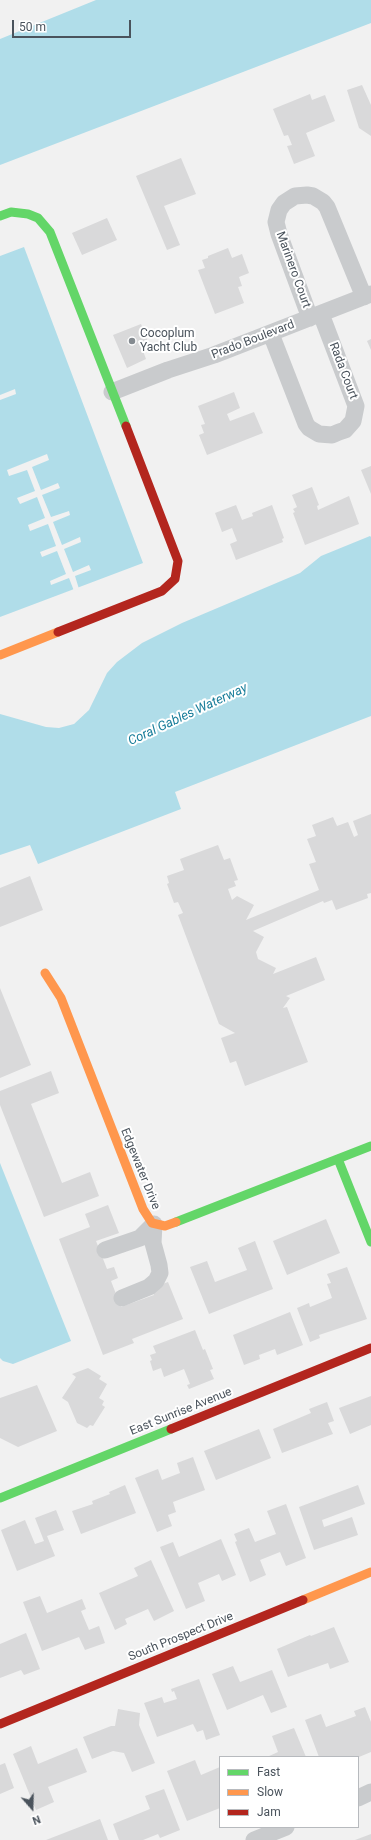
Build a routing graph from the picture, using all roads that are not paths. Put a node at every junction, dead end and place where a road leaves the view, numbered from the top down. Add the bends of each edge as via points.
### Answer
1 (0, 216) edge
2 (367, 296) edge
3 (316, 316) junction
4 (270, 334) junction
5 (112, 392) junction
6 (0, 655) edge
7 (45, 973) dead end
8 (371, 1146) edge
9 (338, 1159) junction
10 (154, 1224) junction
11 (371, 1242) edge
12 (105, 1250) dead end
13 (122, 1298) dead end
14 (371, 1348) edge
15 (0, 1487) edge
16 (21, 1490) junction
17 (0, 1498) edge
18 (371, 1572) edge
19 (0, 1724) edge
20 (371, 1792) edge
21 (359, 1798) edge
22 (284, 1828) edge
23 (254, 1840) edge

1 - 5 street via 11,212 28,214 42,221 50,232
2 - 3 street, Prado Boulevard
2 - 3 street, Marinero Court via 327,207 313,196 295,196 284,203 276,222
3 - 4 street, Prado Boulevard
3 - 4 street, Rada Court via 356,406 353,421 345,430 319,434 309,428
4 - 5 street, Prado Boulevard
5 - 6 street via 176,552 178,561 175,579 170,586 153,596
7 - 10 street, Edgewater Drive via 61,998 143,1209
8 - 9 street, Edgewater Drive
9 - 10 street, Edgewater Drive via 165,1226
9 - 11 street
10 - 12 street via 140,1238
10 - 13 street via 153,1243 160,1273 149,1286
14 - 16 street, East Sunrise Avenue
15 - 16 street
16 - 17 street, East Sunrise Avenue
18 - 19 street, South Prospect Drive
20 - 21 street
22 - 23 street

